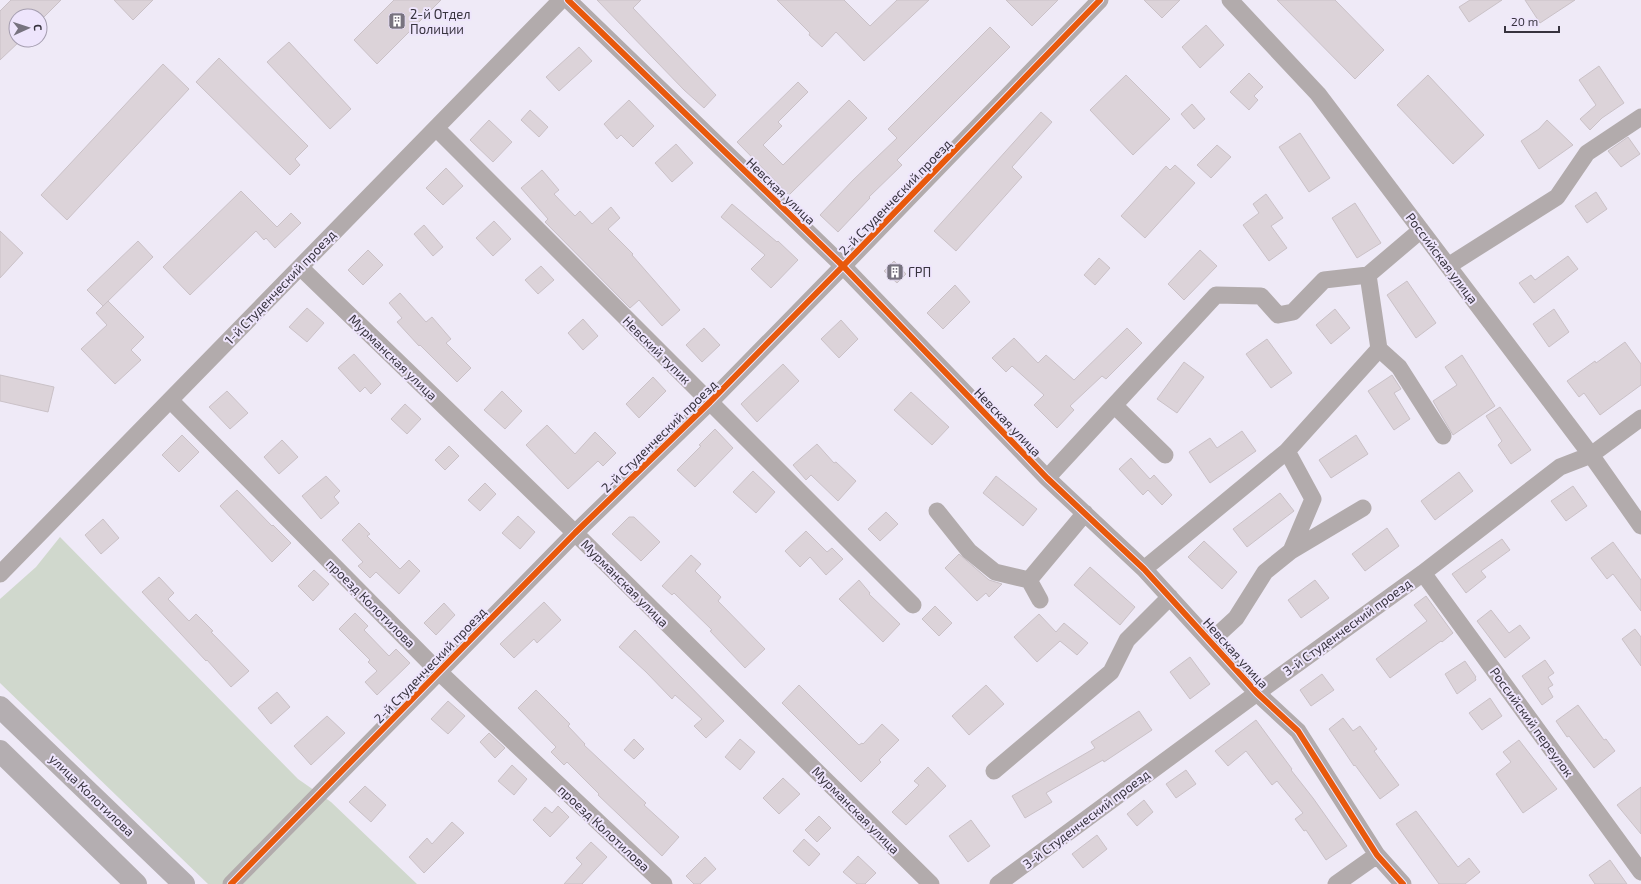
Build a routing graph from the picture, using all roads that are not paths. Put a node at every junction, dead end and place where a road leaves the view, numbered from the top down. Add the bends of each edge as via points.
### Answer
1 (561, 0) edge
2 (568, 0) edge
3 (1100, 0) edge
4 (1230, 0) edge
5 (1641, 117) edge
6 (436, 128) junction
7 (1421, 230) junction
8 (844, 266) junction
9 (1448, 266) junction
10 (300, 267) junction
11 (1368, 275) junction
12 (1379, 349) junction
13 (170, 400) junction
14 (710, 402) junction
15 (1115, 406) junction
16 (1641, 418) edge
17 (1443, 436) dead end
18 (1287, 452) junction
19 (1164, 454) dead end
20 (1591, 455) junction
21 (1047, 478) junction
22 (1363, 508) dead end
23 (937, 511) dead end
24 (1085, 513) junction
25 (1641, 526) edge
26 (575, 533) junction
27 (1291, 551) junction
28 (1144, 569) junction
29 (1423, 573) junction
30 (0, 574) edge
31 (1029, 580) junction
32 (1170, 598) junction
33 (1040, 600) dead end
34 (913, 605) dead end
35 (1211, 641) junction
36 (439, 672) junction
37 (1257, 692) junction
38 (0, 707) edge
39 (0, 751) edge
40 (994, 771) dead end
41 (1377, 855) junction
42 (1641, 872) edge
43 (136, 884) edge
44 (184, 884) edge
45 (231, 884) edge
46 (664, 884) edge
47 (931, 884) edge
48 (998, 884) edge
49 (1336, 884) edge
50 (1403, 884) edge

1 - 6 street, 1-й Студенческий проезд
2 - 8 street, Невская улица
3 - 8 street, 2-й Студенческий проезд
4 - 7 street, Российская улица via 1318,94
5 - 9 street via 1588,154 1557,197
6 - 10 street, 1-й Студенческий проезд
6 - 14 street, Невский тупик
7 - 9 street, Российская улица
7 - 11 street
8 - 14 street, 2-й Студенческий проезд
8 - 21 street, Невская улица
9 - 20 street, Российская улица
10 - 13 street, 1-й Студенческий проезд
10 - 26 street, Мурманская улица
11 - 12 street
11 - 15 street via 1324,280 1293,312 1278,315 1260,296 1216,295
12 - 17 street via 1399,367
12 - 18 street
13 - 30 street, 1-й Студенческий проезд
13 - 36 street, проезд Колотилова
14 - 26 street, 2-й Студенческий проезд
14 - 34 street, Невский тупик
15 - 19 street
15 - 21 street
16 - 20 street, 3-й Студенческий проезд
18 - 27 street via 1313,499
18 - 28 street
20 - 25 street, Российская улица
20 - 29 street, 3-й Студенческий проезд via 1560,467
21 - 24 street, Невская улица
22 - 27 street
23 - 31 street via 969,552 995,572
24 - 28 street, Невская улица
24 - 31 street
26 - 36 street, 2-й Студенческий проезд
26 - 47 street, Мурманская улица
27 - 35 street via 1265,572 1236,618
28 - 32 street, Невская улица
29 - 37 street, 3-й Студенческий проезд
29 - 42 street, Российский переулок
31 - 33 street
32 - 35 street, Невская улица
32 - 40 street via 1127,640 1112,672
35 - 37 street, Невская улица
36 - 45 street, 2-й Студенческий проезд
36 - 46 street, проезд Колотилова
37 - 41 street, Невская улица via 1298,731
37 - 48 street, 3-й Студенческий проезд
38 - 44 main road, улица Колотилова
39 - 43 main road
41 - 49 street
41 - 50 street, Невская улица

